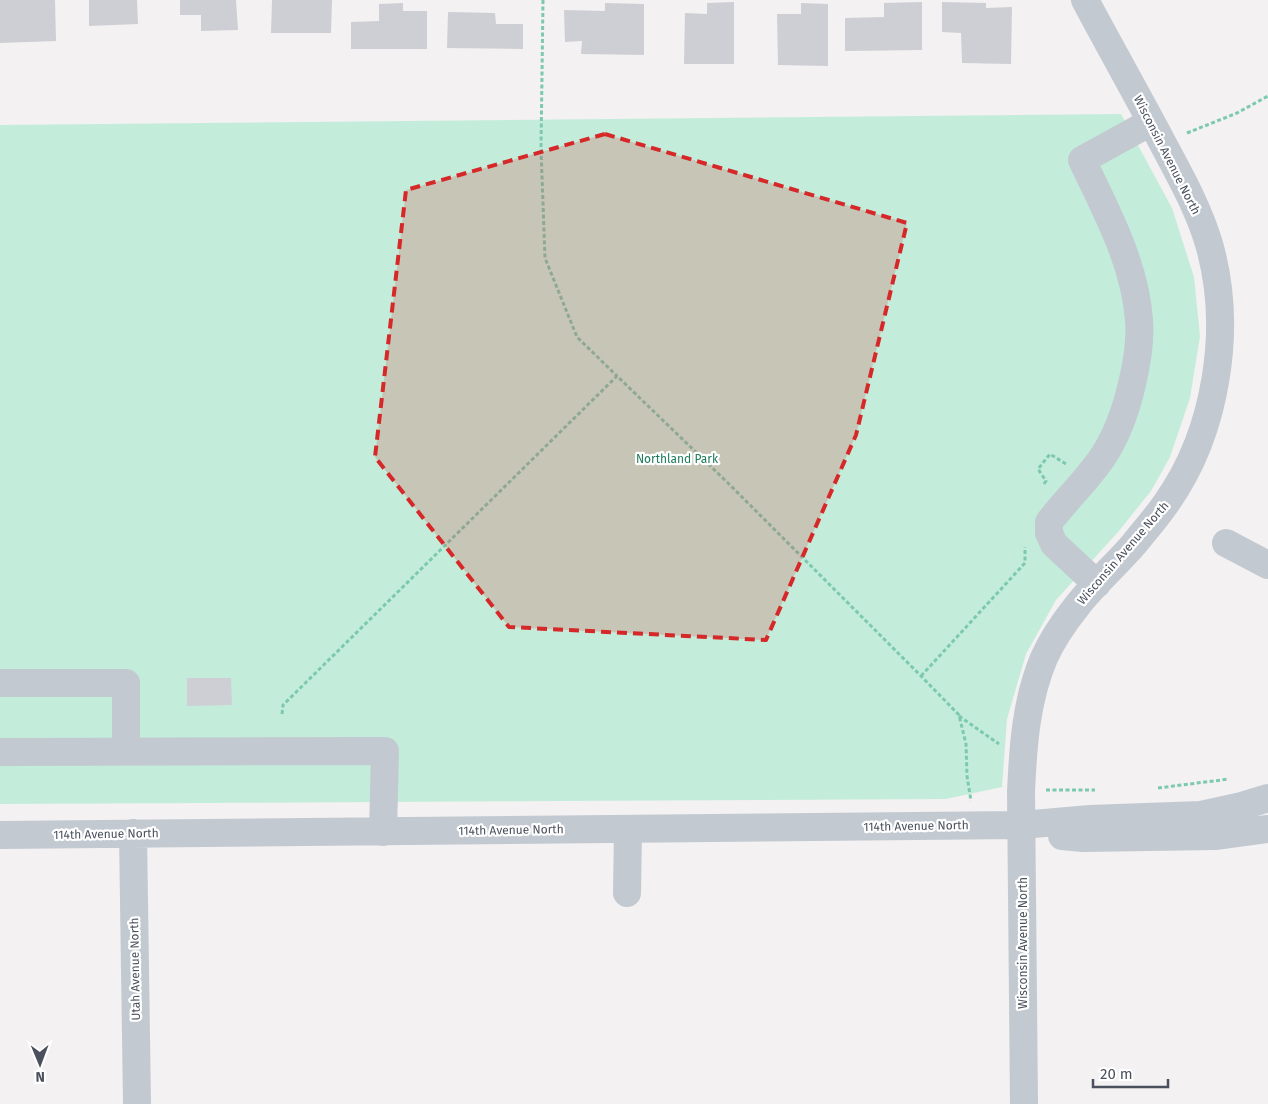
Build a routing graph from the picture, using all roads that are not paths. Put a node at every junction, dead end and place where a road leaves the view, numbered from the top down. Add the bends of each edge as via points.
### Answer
1 (1085, 0) edge
2 (1156, 132) junction
3 (1226, 543) dead end
4 (1268, 565) edge
5 (1097, 584) junction
6 (0, 683) edge
7 (126, 751) junction
8 (0, 752) edge
9 (1268, 798) edge
10 (1022, 825) junction
11 (628, 829) junction
12 (1268, 829) edge
13 (383, 832) junction
14 (133, 833) junction
15 (0, 835) edge
16 (627, 893) dead end
17 (137, 1104) edge
18 (1024, 1104) edge

1 - 2 street, Wisconsin Avenue North
2 - 5 street, Wisconsin Avenue North via 1191,198 1209,244 1219,293 1217,368 1207,414 1180,482 1132,546
2 - 5 street via 1082,160 1125,255 1139,321 1138,359 1118,428 1102,457 1049,522 1049,534 1054,544
3 - 4 street
5 - 10 street, Wisconsin Avenue North via 1077,606 1044,658 1030,703 1023,749
6 - 7 street via 126,683
7 - 8 street
7 - 13 street via 385,751
9 - 10 street, 114th Avenue North via 1201,815
10 - 11 street, 114th Avenue North
10 - 12 street, 114th Avenue North via 1055,835 1083,838 1216,836
10 - 18 street, Wisconsin Avenue North
11 - 13 street, 114th Avenue North
11 - 16 street
13 - 14 street, 114th Avenue North
14 - 15 street, 114th Avenue North
14 - 17 street, Utah Avenue North

